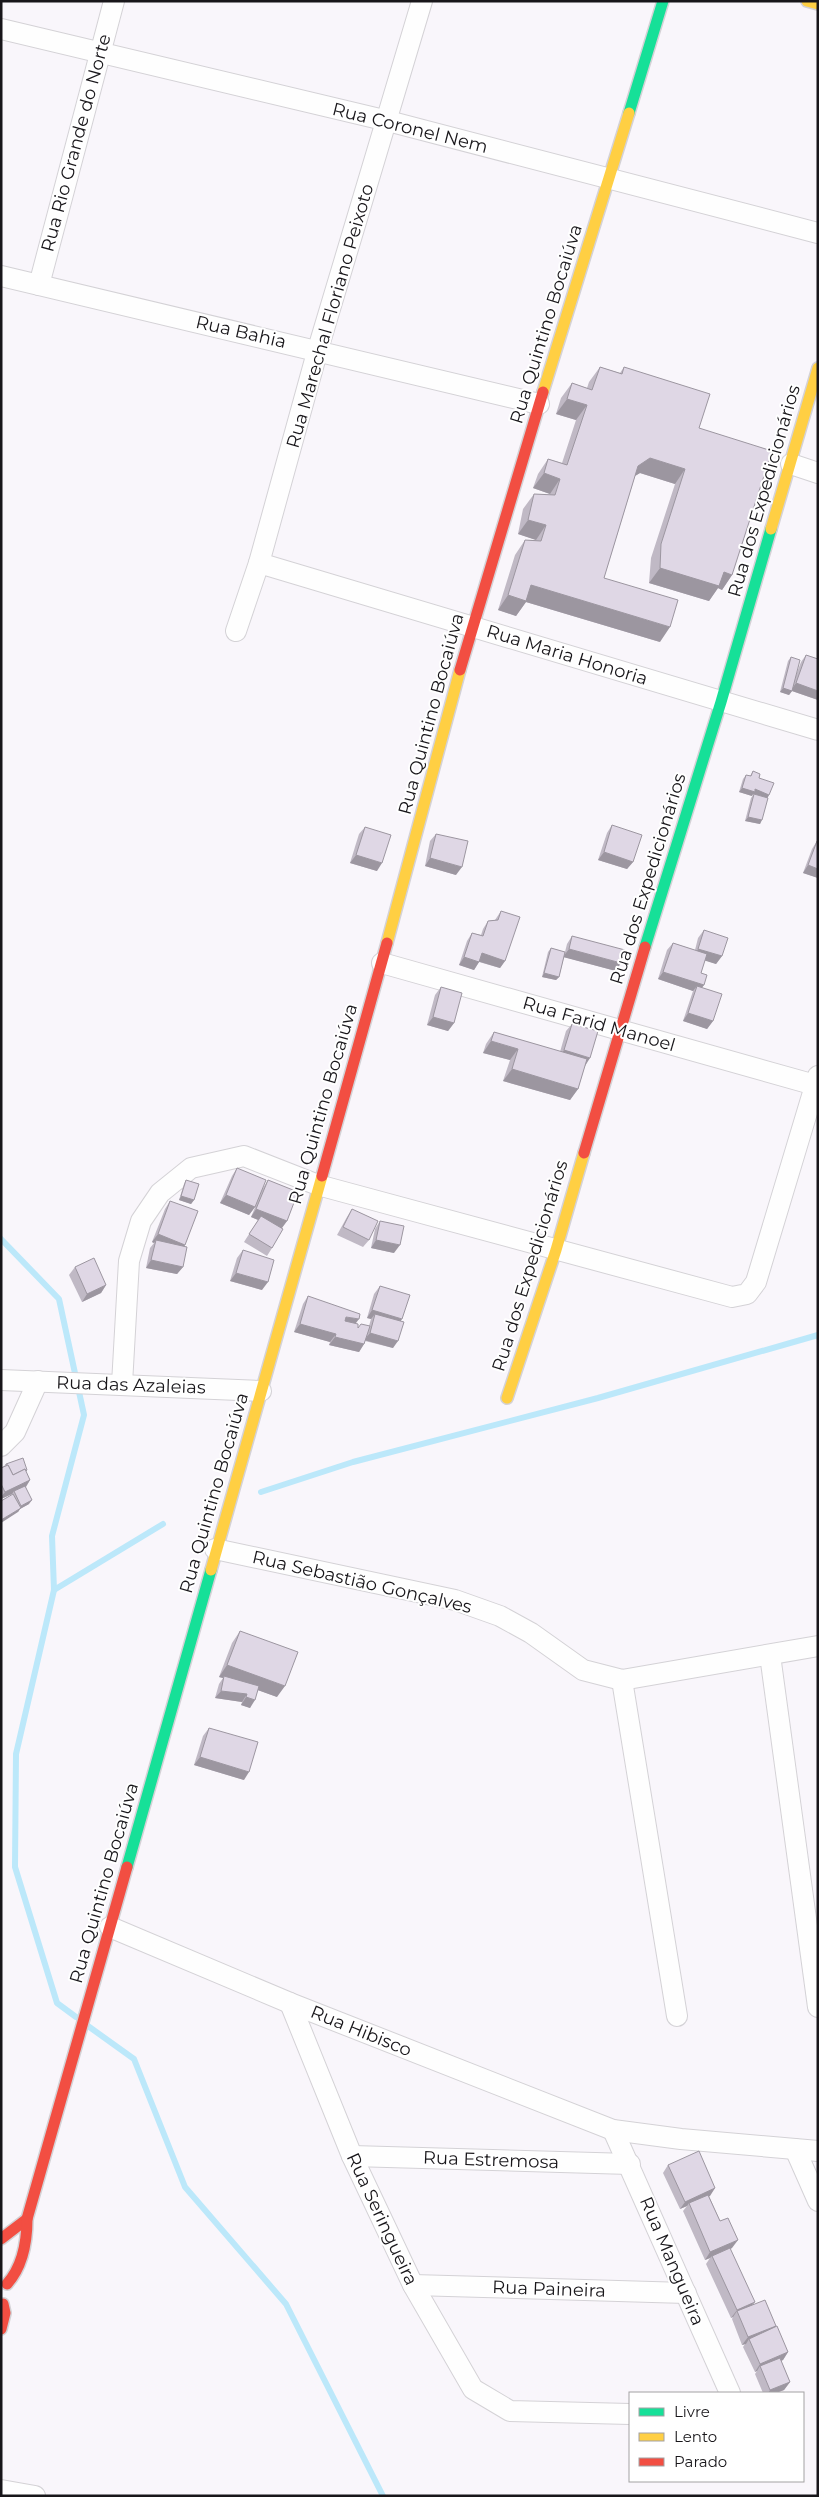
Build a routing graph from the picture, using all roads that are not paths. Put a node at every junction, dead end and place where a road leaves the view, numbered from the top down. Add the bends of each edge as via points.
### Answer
1 (114, 1) edge
2 (422, 1) edge
3 (663, 1) edge
4 (807, 1) edge
5 (818, 4) edge
6 (1, 29) edge
7 (100, 54) junction
8 (388, 121) junction
9 (608, 180) junction
10 (818, 233) edge
11 (1, 276) edge
12 (38, 285) junction
13 (318, 349) junction
14 (818, 368) edge
15 (539, 404) junction
16 (791, 464) junction
17 (818, 473) edge
18 (259, 563) junction
19 (472, 626) junction
20 (236, 631) dead end
21 (721, 702) junction
22 (818, 730) edge
23 (382, 962) junction
24 (619, 1030) junction
25 (816, 1080) edge
26 (318, 1185) junction
27 (556, 1250) junction
28 (1, 1380) edge
29 (46, 1382) junction
30 (122, 1384) junction
31 (261, 1391) junction
32 (507, 1398) dead end
33 (1, 1446) edge
34 (215, 1549) junction
35 (818, 1646) edge
36 (770, 1655) junction
37 (622, 1680) junction
38 (110, 1927) junction
39 (290, 2002) junction
40 (818, 2007) edge
41 (677, 2016) dead end
42 (613, 2130) junction
43 (795, 2148) junction
44 (818, 2151) edge
45 (352, 2156) junction
46 (630, 2164) junction
47 (818, 2201) edge
48 (27, 2218) junction
49 (1, 2239) edge
50 (1, 2270) edge
51 (7, 2284) junction
52 (413, 2285) junction
53 (686, 2293) junction
54 (2, 2305) edge
55 (1, 2329) edge
56 (730, 2392) edge
57 (629, 2414) edge
58 (1, 2490) edge
59 (35, 2496) edge

1 - 7 street, Rua Rio Grande do Norte
2 - 8 street, Rua Marechal Floriano Peixoto
3 - 9 street, Rua Quintino Bocaiúva
4 - 5 street
6 - 7 street, Rua Coronel Nem
7 - 8 street, Rua Coronel Nem
7 - 12 street, Rua Rio Grande do Norte
8 - 9 street, Rua Coronel Nem
8 - 13 street, Rua Marechal Floriano Peixoto
9 - 10 street, Rua Coronel Nem
9 - 15 street, Rua Quintino Bocaiúva
11 - 12 street, Rua Bahia
12 - 13 street, Rua Bahia
13 - 15 street, Rua Bahia
13 - 18 street, Rua Marechal Floriano Peixoto
14 - 16 street, Rua dos Expedicionários
15 - 19 street, Rua Quintino Bocaiúva
16 - 17 street
16 - 21 street, Rua dos Expedicionários
18 - 19 street, Rua Maria Honoria
18 - 20 street, Rua Marechal Floriano Peixoto
19 - 21 street, Rua Maria Honoria
19 - 23 street, Rua Quintino Bocaiúva
21 - 22 street, Rua Maria Honoria
21 - 24 street, Rua dos Expedicionários
23 - 24 street, Rua Farid Manoel
23 - 26 street, Rua Quintino Bocaiúva
24 - 25 street, Rua Farid Manoel
24 - 27 street, Rua dos Expedicionários
25 - 27 street via 756,1282 747,1294 732,1297
26 - 27 street
26 - 30 street via 244,1156 191,1168 160,1193 141,1222 129,1261
26 - 31 street, Rua Quintino Bocaiúva
27 - 32 street, Rua dos Expedicionários
28 - 29 street, Rua das Azaleias
29 - 30 street, Rua das Azaleias
29 - 33 street via 15,1432
30 - 31 street, Rua das Azaleias
31 - 34 street, Rua Quintino Bocaiúva
34 - 37 street, Rua Sebastião Gonçalves via 455,1600 500,1616 531,1633 583,1670
34 - 38 street, Rua Quintino Bocaiúva
35 - 36 street, Rua Sebastião Gonçalves
36 - 37 street, Rua Sebastião Gonçalves
36 - 40 street
37 - 41 street
38 - 39 street, Rua Hibisco
38 - 48 street, Rua Quintino Bocaiúva
39 - 42 street, Rua Hibisco
39 - 45 street, Rua Seringueira
42 - 43 street, Rua Hibisco
42 - 46 street, Rua Mangueira
43 - 44 street, Rua Hibisco
43 - 47 street
45 - 46 street, Rua Estremosa
45 - 52 street, Rua Seringueira
46 - 53 street, Rua Mangueira
48 - 49 street
48 - 51 street, Rua Quintino Bocaiúva via 28,2234 15,2277
50 - 51 street
51 - 54 street, Rua Quintino Bocaiúva
52 - 53 street, Rua Paineira
52 - 57 street, Rua Seringueira via 473,2389 510,2411
53 - 56 street, Rua Mangueira
54 - 55 street, Rua Quintino Bocaiúva via 5,2314
58 - 59 street

